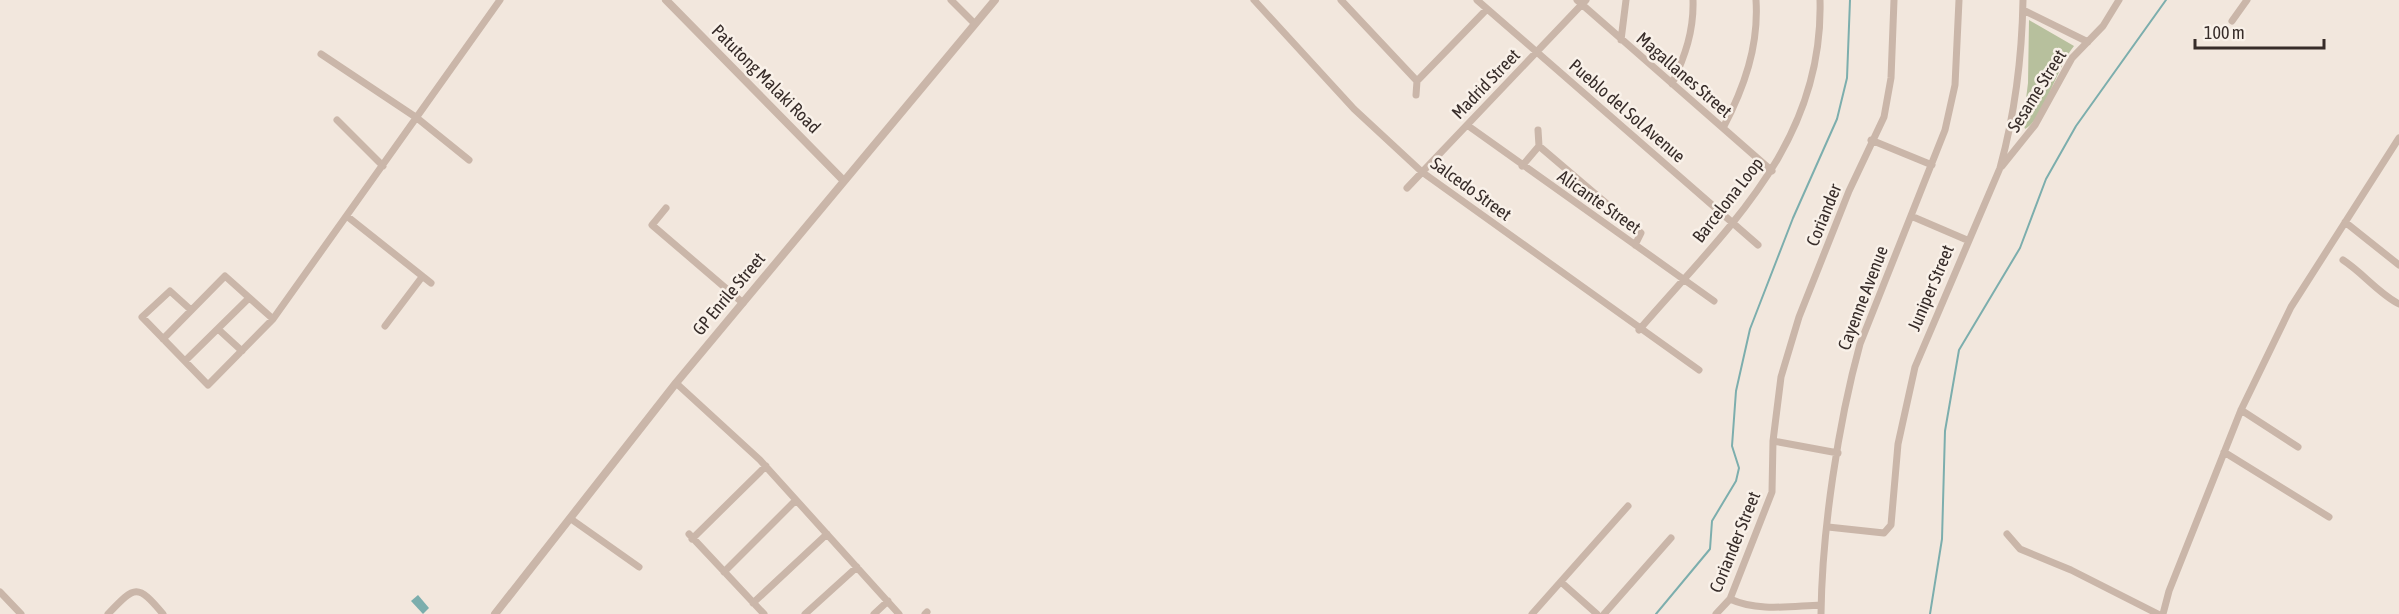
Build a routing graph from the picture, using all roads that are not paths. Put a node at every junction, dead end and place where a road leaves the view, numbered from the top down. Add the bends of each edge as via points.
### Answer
1 (500, 0) edge
2 (666, 0) edge
3 (951, 0) edge
4 (995, 0) edge
5 (1254, 0) edge
6 (1341, 0) edge
7 (1477, 0) edge
8 (1626, 0) edge
9 (1693, 0) edge
10 (1756, 0) edge
11 (1820, 0) edge
12 (1894, 0) edge
13 (1959, 0) edge
14 (2023, 0) edge
15 (2247, 0) edge
16 (1582, 1) edge
17 (2117, 1) edge
18 (1487, 9) junction
19 (2023, 10) junction
20 (2232, 21) dead end
21 (974, 23) junction
22 (1621, 40) junction
23 (2088, 42) junction
24 (1537, 52) junction
25 (321, 54) dead end
26 (1417, 81) junction
27 (1672, 84) junction
28 (1416, 95) dead end
29 (417, 118) junction
30 (337, 120) dead end
31 (1467, 125) junction
32 (1723, 128) junction
33 (1538, 130) dead end
34 (2399, 138) edge
35 (1871, 140) junction
36 (1539, 146) junction
37 (469, 160) dead end
38 (1932, 165) junction
39 (383, 166) junction
40 (1522, 166) junction
41 (2000, 168) junction
42 (1772, 171) junction
43 (1422, 172) junction
44 (843, 180) junction
45 (1407, 188) dead end
46 (666, 208) dead end
47 (1911, 216) junction
48 (348, 217) junction
49 (2345, 222) junction
50 (1733, 223) junction
51 (1967, 240) junction
52 (1635, 245) junction
53 (1758, 245) dead end
54 (2343, 260) dead end
55 (2399, 265) edge
56 (422, 277) junction
57 (1682, 279) junction
58 (431, 283) dead end
59 (249, 298) junction
60 (1714, 301) dead end
61 (743, 303) junction
62 (2399, 304) edge
63 (190, 310) junction
64 (273, 319) junction
65 (385, 326) dead end
66 (218, 328) junction
67 (1639, 330) junction
68 (163, 339) junction
69 (242, 351) junction
70 (185, 361) junction
71 (1699, 370) dead end
72 (676, 383) junction
73 (2241, 410) junction
74 (1773, 441) junction
75 (2298, 447) dead end
76 (2224, 452) junction
77 (1838, 453) junction
78 (766, 466) junction
79 (796, 500) junction
80 (1628, 506) dead end
81 (2329, 517) dead end
82 (572, 519) junction
83 (1828, 527) junction
84 (827, 534) junction
85 (2007, 534) dead end
86 (1671, 538) dead end
87 (639, 567) dead end
88 (857, 567) junction
89 (724, 572) junction
90 (1561, 582) junction
91 (0, 592) edge
92 (1730, 599) junction
93 (888, 602) junction
94 (753, 603) junction
95 (1821, 605) junction
96 (21, 614) edge
97 (108, 614) edge
98 (163, 614) edge
99 (495, 614) edge
100 (764, 614) edge
101 (805, 614) edge
102 (874, 614) edge
103 (899, 614) edge
104 (1532, 614) edge
105 (1597, 614) edge
106 (1604, 614) edge
107 (1716, 614) edge
108 (1821, 614) edge
109 (2161, 614) edge

1 - 29 street
2 - 44 street, Patutong Malaki Road
3 - 21 street
4 - 21 street, GP Enrile Street
5 - 43 street, Salcedo Street via 1353,109
6 - 26 street
7 - 18 street, Pueblo del Sol Avenue
8 - 22 street
9 - 27 street via 1694,17 1686,54
10 - 32 street via 1752,56 1740,96
11 - 42 street, Barcelona Loop via 1812,80 1796,127
12 - 35 street, Coriander via 1889,98
13 - 38 street, Cayenne Avenue via 1952,108
14 - 19 street, Juniper Street
15 - 20 street
16 - 22 street, Magallanes Street
16 - 24 street, Madrid Street
17 - 23 street, Sesame Street via 2103,26
18 - 24 street, Pueblo del Sol Avenue
18 - 26 street
19 - 23 street
19 - 41 street, Juniper Street via 2013,117
21 - 44 street, GP Enrile Street
22 - 27 street, Magallanes Street
23 - 41 street, Sesame Street via 2072,58 2035,125
24 - 31 street, Madrid Street
24 - 50 street, Pueblo del Sol Avenue
25 - 29 street
26 - 28 street
27 - 32 street, Magallanes Street
29 - 37 street
29 - 39 street
30 - 39 street
31 - 40 street, Alicante Street
31 - 43 street, Madrid Street
32 - 42 street, Magallanes Street
33 - 36 street
34 - 49 street
35 - 38 street
35 - 74 street, Coriander via 1790,342
36 - 40 street
36 - 52 street via 1641,233
38 - 47 street, Cayenne Avenue
39 - 48 street
40 - 52 street, Alicante Street
41 - 51 street, Juniper Street
42 - 50 street, Barcelona Loop
43 - 45 street, Madrid Street
43 - 67 street, Salcedo Street
44 - 61 street, GP Enrile Street
46 - 61 street via 652,225
47 - 51 street
47 - 77 street, Cayenne Avenue via 1860,344
48 - 56 street
48 - 64 street
49 - 55 street
49 - 73 street via 2291,307
50 - 53 street, Pueblo del Sol Avenue
50 - 57 street, Barcelona Loop
51 - 83 street, Juniper Street via 1915,367 1898,444 1889,531 1877,534
52 - 57 street, Alicante Street
54 - 62 street
56 - 58 street
56 - 65 street
57 - 60 street, Alicante Street
57 - 67 street, Barcelona Loop
59 - 63 street via 225,276
59 - 64 street
59 - 66 street
61 - 72 street, GP Enrile Street
63 - 68 street
63 - 68 street via 170,291 142,317
64 - 69 street
66 - 69 street
66 - 70 street
67 - 71 street, Salcedo Street
68 - 70 street
69 - 70 street via 208,385
72 - 78 street
72 - 82 street, GP Enrile Street
73 - 75 street
73 - 76 street
74 - 77 street
74 - 92 street, Coriander Street via 1772,492
76 - 81 street
76 - 109 street
77 - 83 street, Cayenne Avenue
78 - 79 street
78 - 89 street via 691,537
79 - 84 street
79 - 89 street
80 - 90 street
82 - 87 street
82 - 99 street, GP Enrile Street
83 - 95 street, Cayenne Avenue
84 - 88 street
84 - 94 street
85 - 109 street via 2020,549
86 - 106 street
88 - 93 street
88 - 101 street
89 - 94 street
90 - 104 street
90 - 105 street
91 - 96 street
92 - 95 street via 1756,607
92 - 107 street, Coriander Street
93 - 102 street
93 - 103 street
94 - 100 street
95 - 108 street, Cayenne Avenue
97 - 98 street via 130,592 138,590

